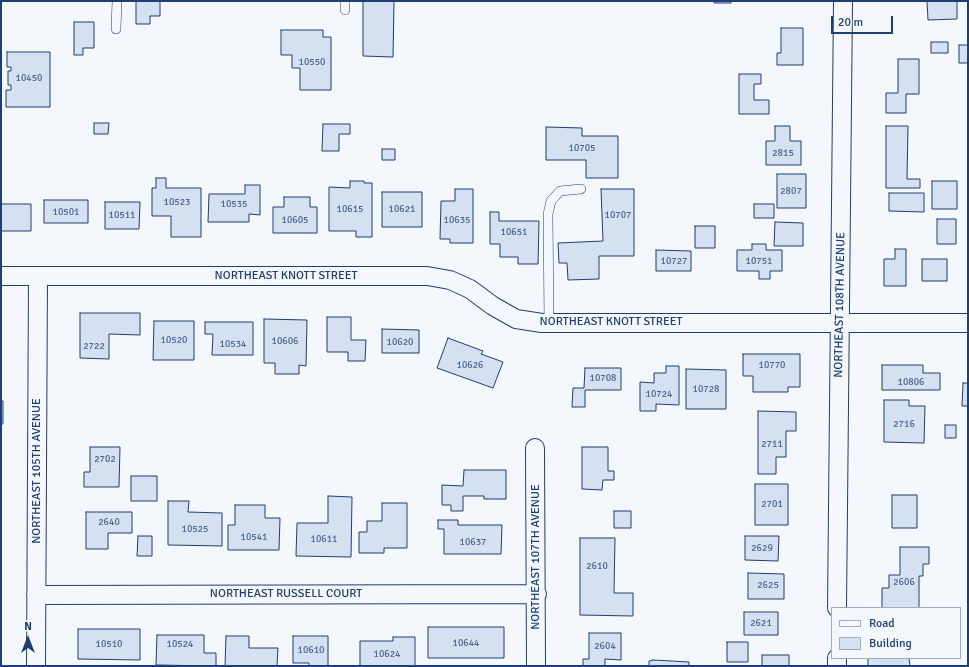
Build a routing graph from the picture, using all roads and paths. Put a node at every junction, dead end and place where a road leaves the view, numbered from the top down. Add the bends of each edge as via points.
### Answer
1 (117, 1) edge
2 (843, 1) edge
3 (116, 29) dead end
4 (581, 190) dead end
5 (1, 276) edge
6 (38, 276) junction
7 (840, 322) junction
8 (549, 323) junction
9 (968, 323) edge
10 (535, 448) dead end
11 (537, 594) junction
12 (36, 595) junction
13 (837, 607) edge
14 (36, 666) edge
15 (536, 666) edge

1 - 3 lane
2 - 7 street, NORTHEAST 108TH AVENUE
4 - 8 lane via 560,191 551,202 548,214
5 - 6 street, NORTHEAST KNOTT STREET
6 - 8 street, NORTHEAST KNOTT STREET via 427,276 450,280 470,289 516,319
6 - 12 street, NORTHEAST 105TH AVENUE
7 - 8 street, NORTHEAST KNOTT STREET
7 - 9 street, NORTHEAST KNOTT STREET
7 - 13 street, NORTHEAST 108TH AVENUE
10 - 11 street, NORTHEAST 107TH AVENUE
11 - 12 street, NORTHEAST RUSSELL COURT
11 - 15 street, NORTHEAST 107TH AVENUE
12 - 14 street, NORTHEAST 105TH AVENUE

